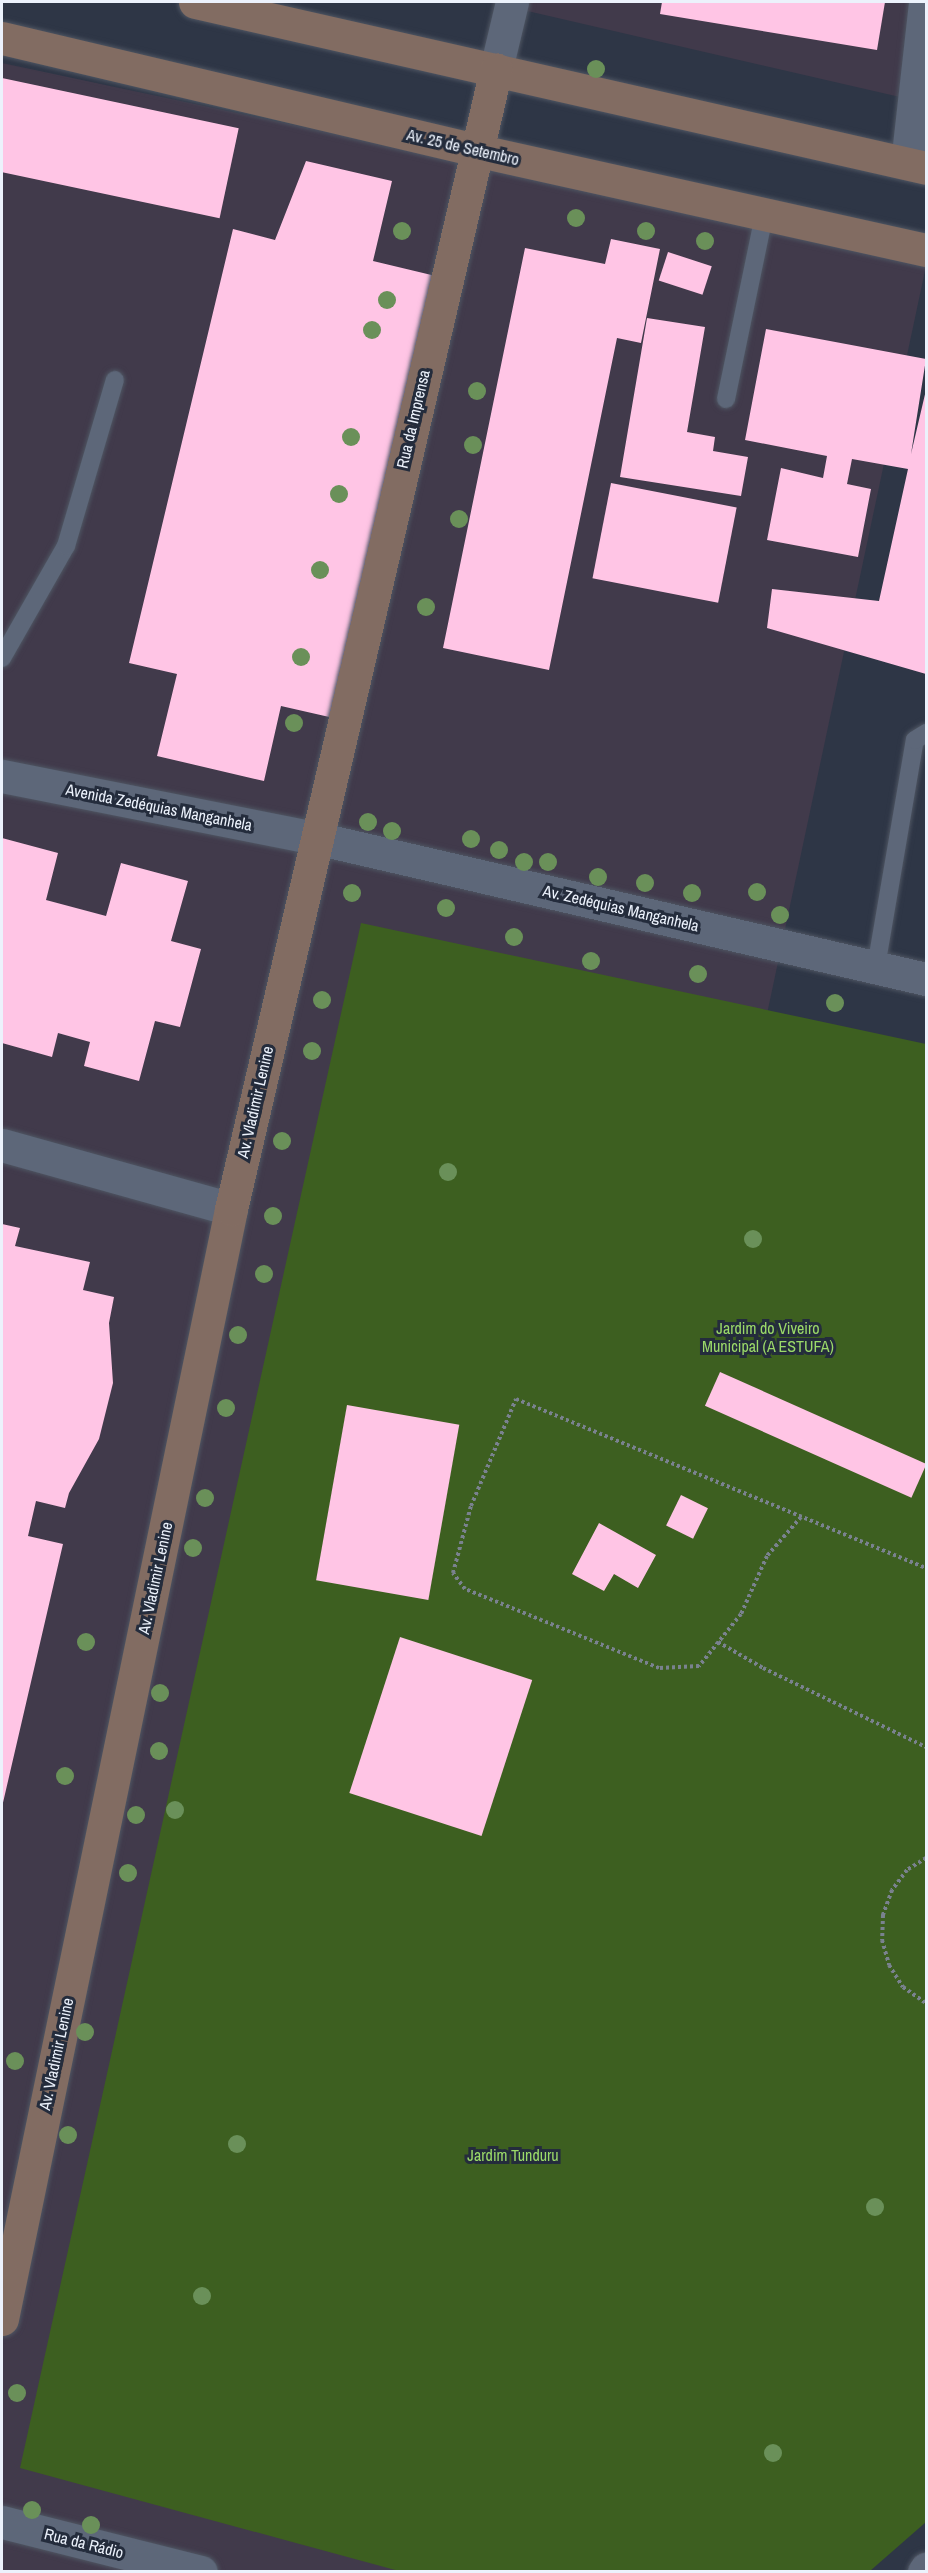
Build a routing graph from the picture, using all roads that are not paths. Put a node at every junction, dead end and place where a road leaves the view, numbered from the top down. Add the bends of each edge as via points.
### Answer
1 (195, 2) edge
2 (512, 2) edge
3 (924, 2) edge
4 (2, 38) edge
5 (496, 69) junction
6 (475, 150) junction
7 (917, 165) edge
8 (764, 215) junction
9 (927, 250) edge
10 (115, 380) dead end
11 (726, 399) dead end
12 (2, 658) edge
13 (927, 734) edge
14 (2, 776) edge
15 (316, 838) junction
16 (876, 967) junction
17 (927, 979) edge
18 (2, 1145) edge
19 (231, 1209) junction
20 (2, 2319) edge
21 (2, 2522) edge
22 (201, 2571) edge

1 - 5 main road
2 - 5 street, Rua da Imprensa
3 - 7 street
4 - 6 main road, Av. 25 de Setembro
5 - 6 main road, Rua da Imprensa
5 - 7 main road
6 - 8 main road, Av. 25 de Setembro
6 - 15 main road, Rua da Imprensa
8 - 9 main road, Av. 25 de Setembro
8 - 11 lane
10 - 12 lane via 66,546
13 - 16 lane via 915,741
14 - 15 street, Avenida Zedéquias Manganhela
15 - 16 street, Av. Zedéquias Manganhela
15 - 19 main road, Av. Vladimir Lenine
16 - 17 street, Av. Zedéquias Manganhela
18 - 19 street
19 - 20 main road, Av. Vladimir Lenine
21 - 22 street, Rua da Rádio

